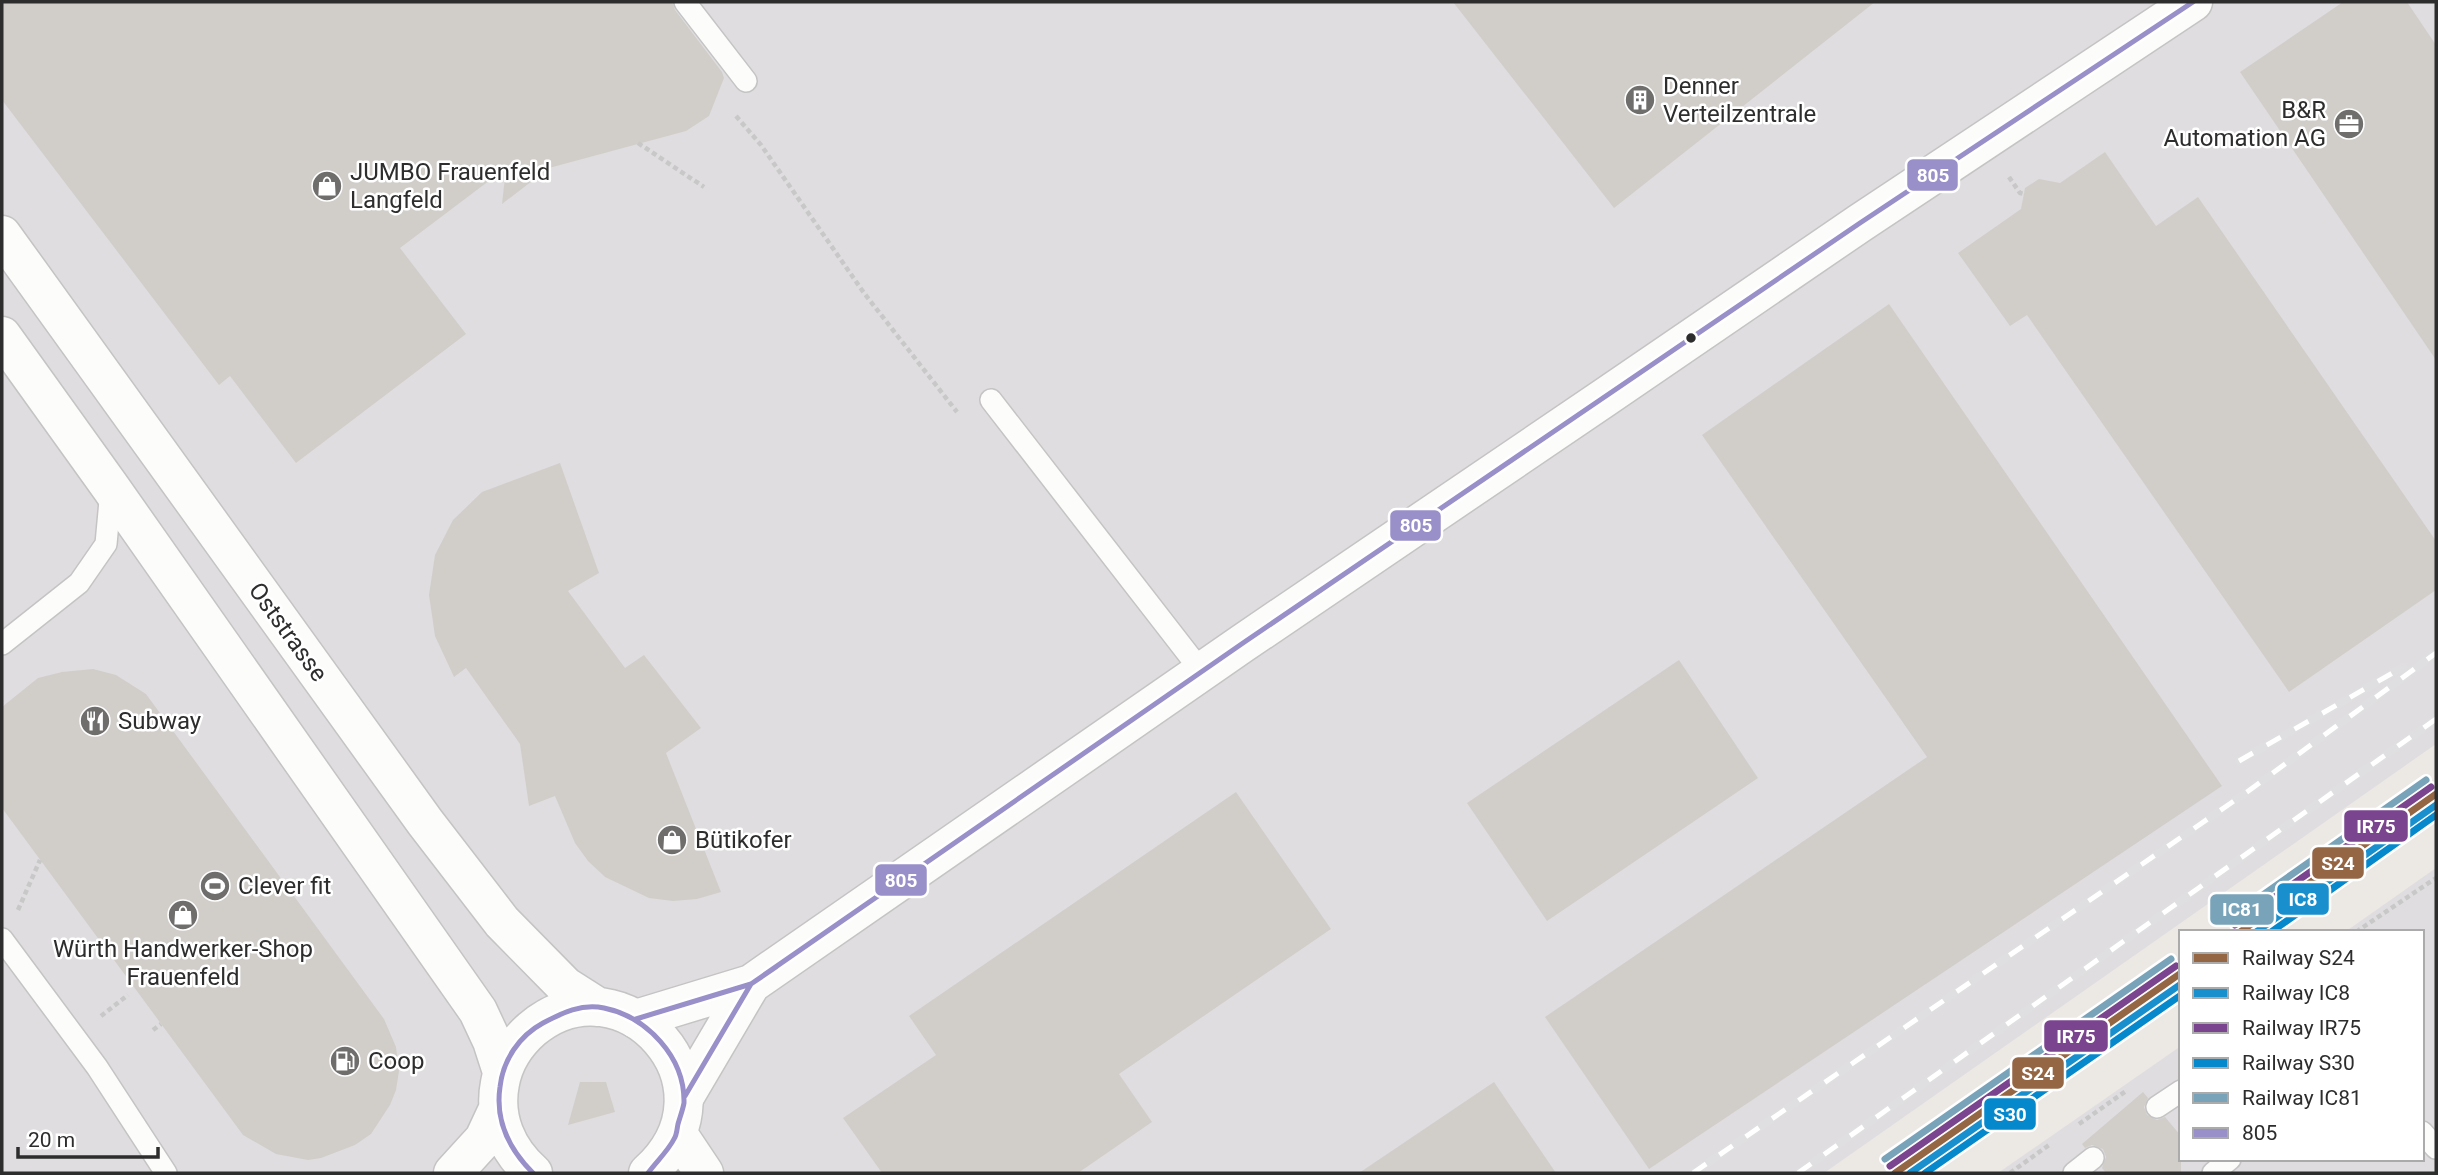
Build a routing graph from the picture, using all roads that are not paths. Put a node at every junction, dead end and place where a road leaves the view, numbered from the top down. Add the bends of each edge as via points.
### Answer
1 (685, 2) edge
2 (2193, 2) edge
3 (746, 81) dead end
4 (2, 235) edge
5 (2, 336) edge
6 (991, 400) dead end
7 (111, 488) junction
8 (2, 644) edge
9 (1202, 672) junction
10 (2, 939) edge
11 (751, 984) junction
12 (597, 1007) junction
13 (636, 1019) junction
14 (502, 1072) junction
15 (2179, 1092) edge
16 (685, 1096) junction
17 (2157, 1107) dead end
18 (498, 1109) junction
19 (678, 1134) junction
20 (2424, 1134) edge
21 (2436, 1148) edge
22 (2093, 1158) dead end
23 (2228, 1161) edge
24 (166, 1173) edge
25 (453, 1173) edge
26 (533, 1173) edge
27 (648, 1173) edge
28 (704, 1173) edge
29 (2074, 1173) edge
30 (2213, 1173) edge

1 - 3 lane
2 - 9 main road
4 - 12 main road, Oststrasse via 494,912 565,986
5 - 7 main road
6 - 9 lane
7 - 8 lane via 106,544 79,583
7 - 14 main road via 478,1011
9 - 11 main road
10 - 24 lane via 97,1067
11 - 13 main road
11 - 16 main road
12 - 13 main road
12 - 14 main road via 557,1014 539,1024 523,1037
13 - 16 main road via 656,1033 671,1052
14 - 18 main road
15 - 17 lane
16 - 19 main road
18 - 25 main road via 484,1139
18 - 26 main road via 503,1134
19 - 27 main road via 664,1159
19 - 28 main road
20 - 21 lane
22 - 29 lane
23 - 30 lane

